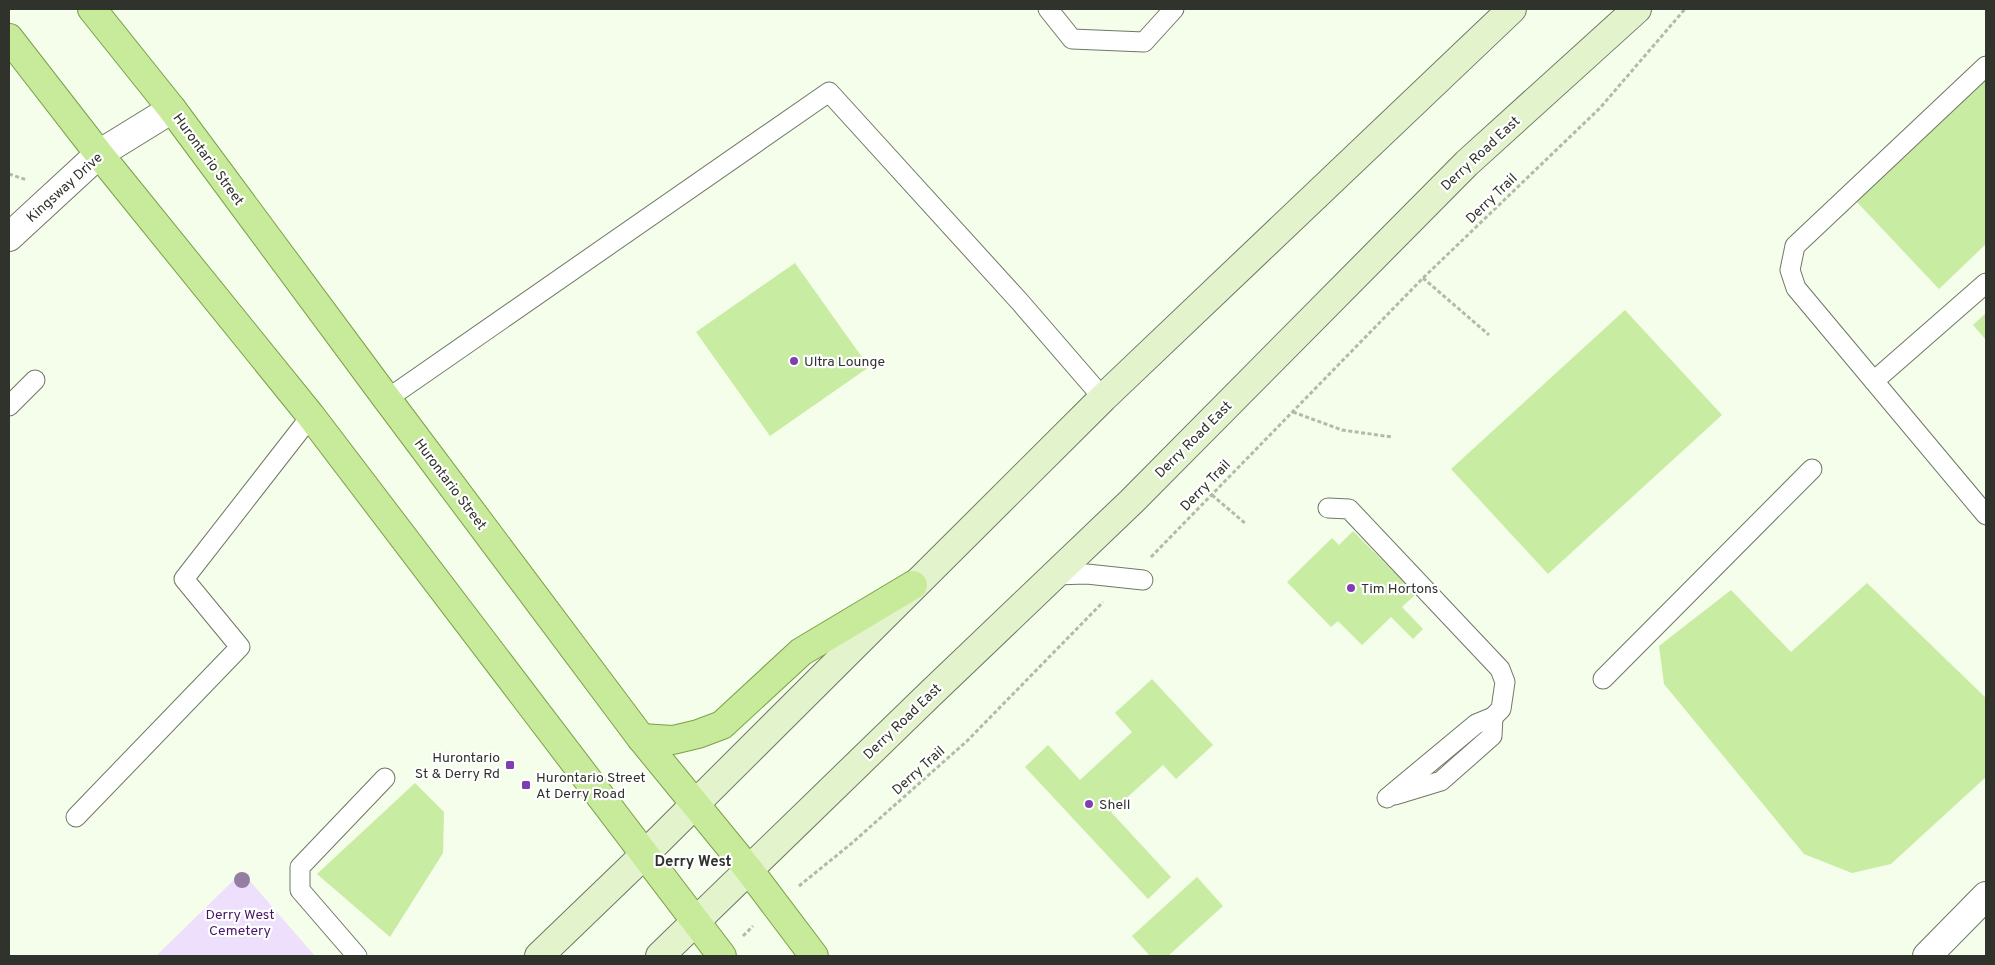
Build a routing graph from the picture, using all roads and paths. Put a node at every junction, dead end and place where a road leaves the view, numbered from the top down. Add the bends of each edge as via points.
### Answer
1 (92, 9) edge
2 (1048, 9) edge
3 (1174, 9) edge
4 (1512, 9) edge
5 (1637, 9) edge
6 (1686, 9) edge
7 (9, 38) edge
8 (1986, 66) edge
9 (172, 109) junction
10 (99, 154) junction
11 (9, 237) edge
12 (1423, 278) junction
13 (1986, 283) edge
14 (1489, 335) dead end
15 (35, 380) dead end
16 (1874, 380) junction
17 (1103, 398) junction
18 (387, 400) junction
19 (9, 406) edge
20 (1293, 412) junction
21 (311, 416) junction
22 (1392, 437) dead end
23 (1812, 469) dead end
24 (1212, 495) junction
25 (1328, 508) dead end
26 (1986, 515) edge
27 (1246, 524) dead end
28 (1054, 575) junction
29 (1136, 579) junction
30 (913, 585) junction
31 (1603, 679) dead end
32 (641, 738) junction
33 (385, 778) dead end
34 (1387, 798) dead end
35 (694, 804) junction
36 (76, 817) dead end
37 (644, 855) junction
38 (749, 870) junction
39 (1986, 896) edge
40 (776, 906) junction
41 (697, 922) junction
42 (357, 956) edge
43 (539, 956) edge
44 (660, 956) edge
45 (722, 956) edge
46 (814, 956) edge
47 (1927, 956) edge

1 - 9 main road, Hurontario Street
2 - 3 lane via 1072,39 1144,42
4 - 17 main road
5 - 28 main road, Derry Road East via 1467,164 1131,502
6 - 12 path, Derry Trail via 1600,108
7 - 10 main road
8 - 16 lane via 1795,246 1790,270 1796,288
9 - 10 street, Kingsway Drive
9 - 18 main road, Hurontario Street
10 - 11 street, Kingsway Drive
10 - 21 main road
12 - 14 path
12 - 20 path, Derry Trail
13 - 16 lane
15 - 19 lane
16 - 26 lane
17 - 18 lane via 829,92
17 - 30 main road
18 - 32 main road, Hurontario Street
20 - 22 path via 1342,430
20 - 24 path, Derry Trail
21 - 36 lane via 184,579 240,647
21 - 37 main road
23 - 31 lane
24 - 27 path
24 - 29 path, Derry Trail
25 - 34 lane via 1349,509 1500,669 1505,682 1501,709 1493,717 1492,736 1441,781
28 - 29 lane via 1087,574
28 - 38 main road, Derry Road East
29 - 40 path, Derry Trail via 1088,616 967,741
30 - 32 main road via 801,652 722,725 673,740
30 - 35 main road
32 - 35 main road, Hurontario Street
33 - 42 lane via 300,867 300,890
35 - 37 main road
35 - 38 main road, Hurontario Street
37 - 41 main road
37 - 43 main road
38 - 40 main road, Hurontario Street
38 - 41 main road, Derry Road East
39 - 47 street
40 - 45 path, Derry Trail
40 - 46 main road, Hurontario Street
41 - 44 main road, Derry Road East
41 - 45 main road

